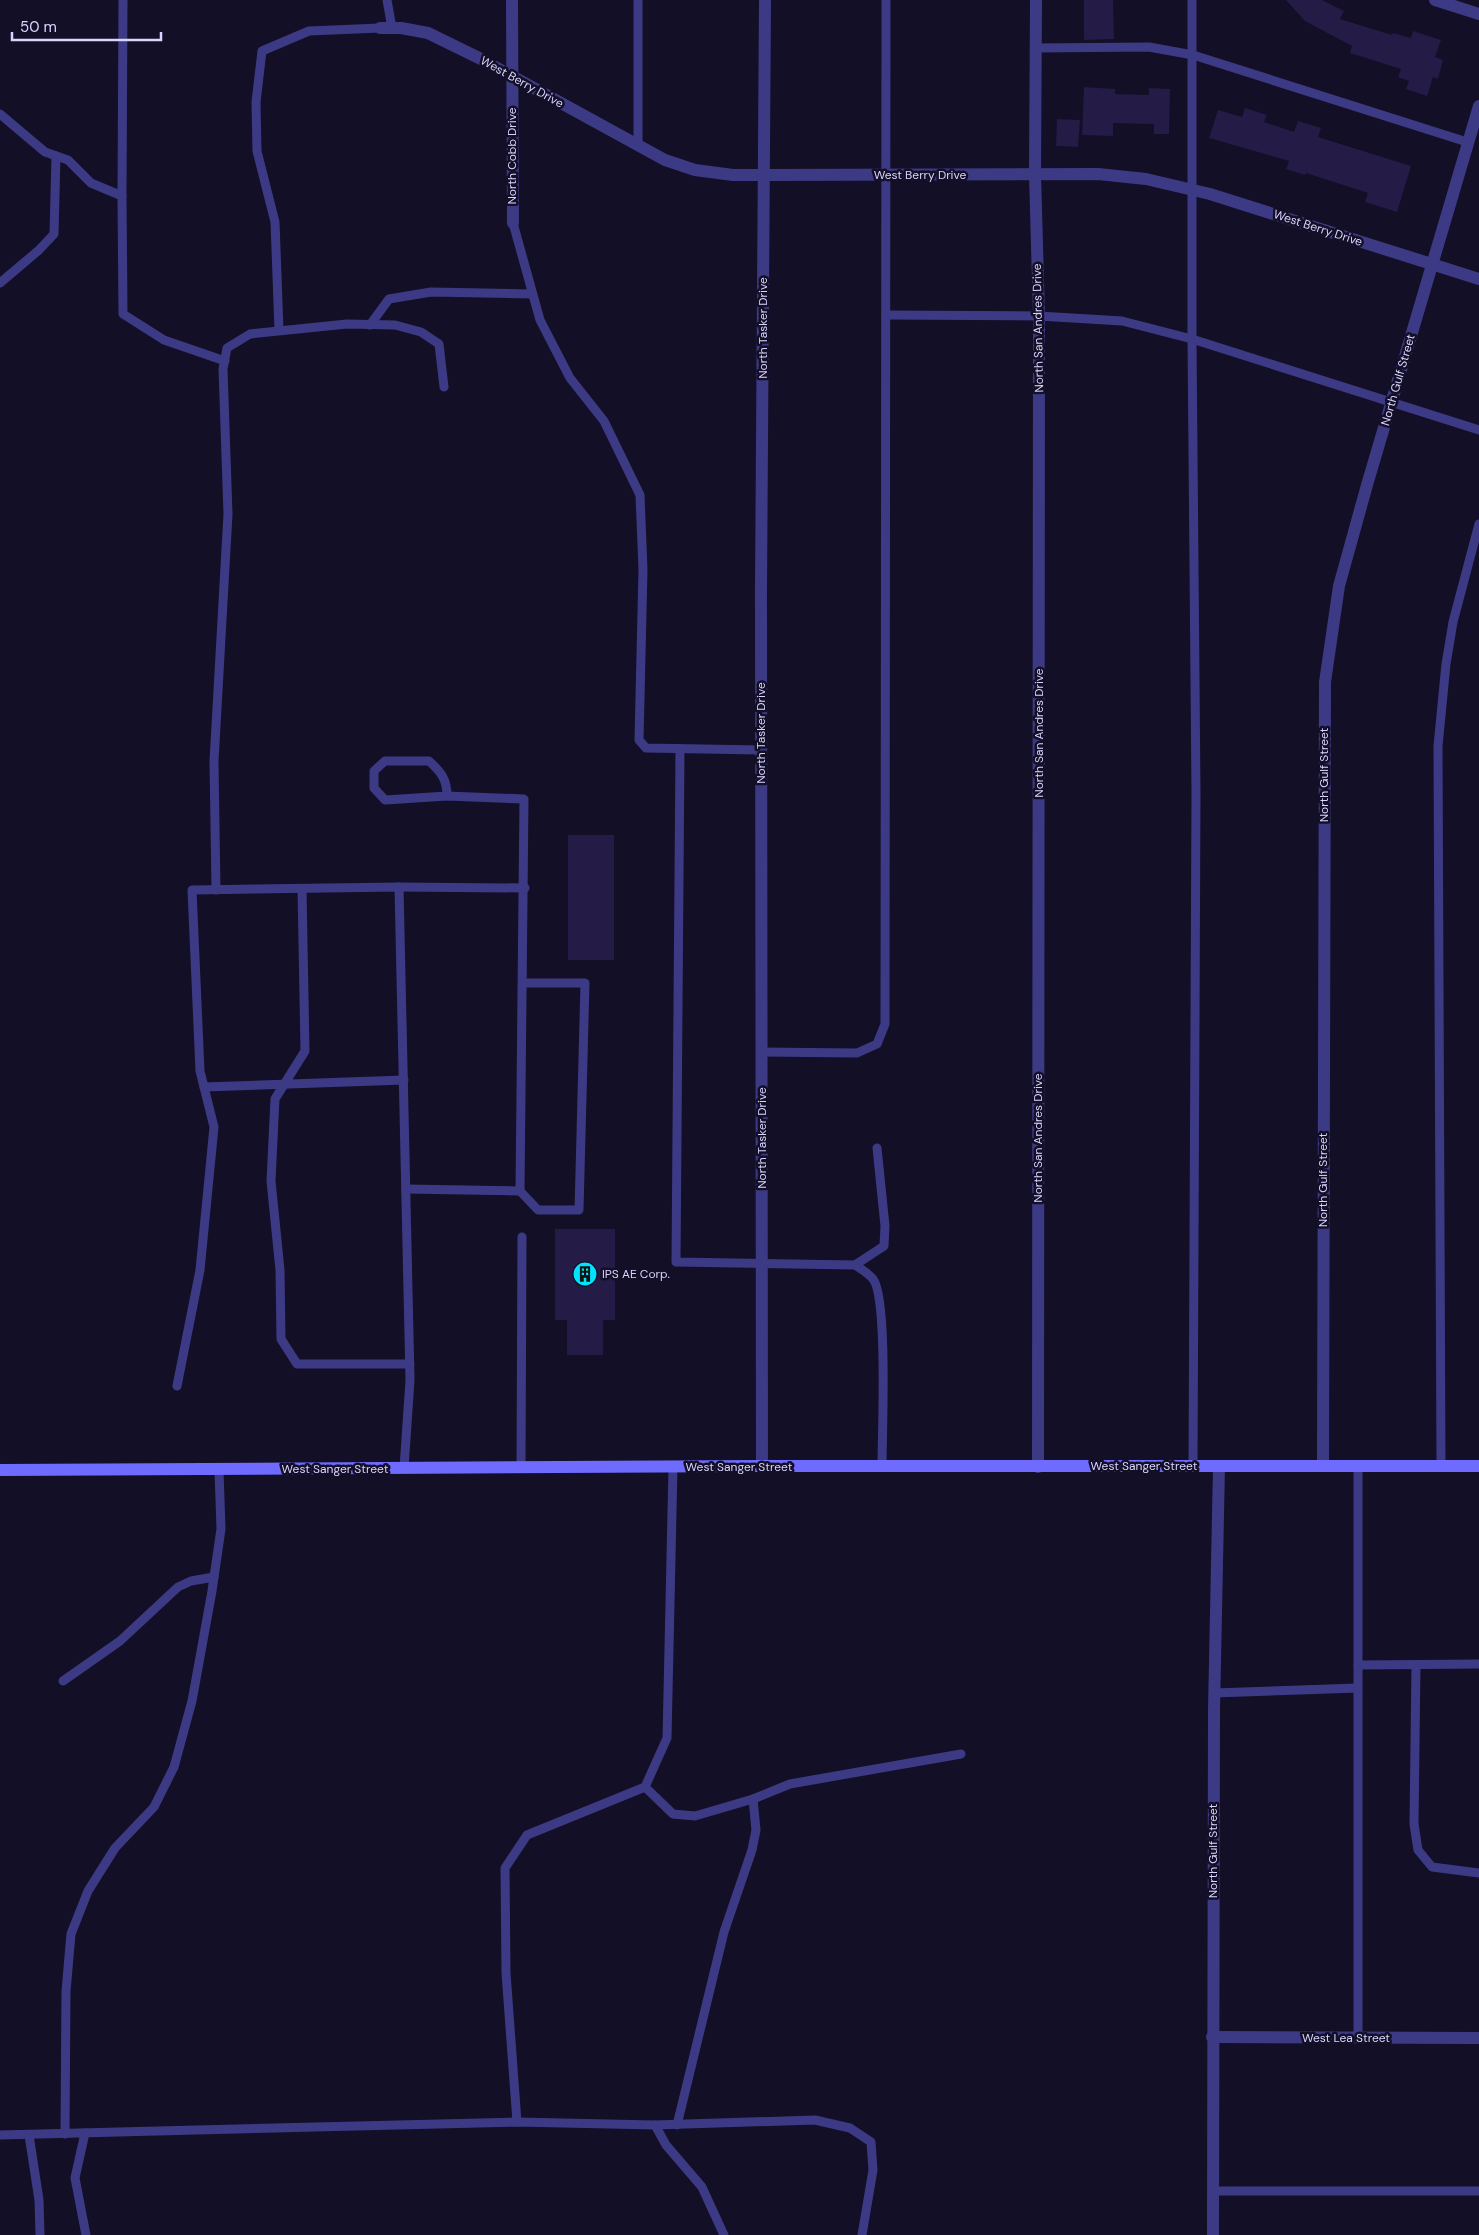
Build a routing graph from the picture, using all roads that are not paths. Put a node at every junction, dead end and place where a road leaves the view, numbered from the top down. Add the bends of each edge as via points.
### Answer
1 (123, 0) edge
2 (387, 0) edge
3 (512, 0) edge
4 (638, 0) edge
5 (765, 0) edge
6 (886, 0) edge
7 (1036, 0) edge
8 (1192, 0) edge
9 (1435, 0) edge
10 (1479, 14) edge
11 (386, 28) junction
12 (1036, 48) junction
13 (1193, 55) junction
14 (511, 76) junction
15 (1479, 106) edge
16 (0, 114) edge
17 (1467, 142) junction
18 (638, 145) junction
19 (56, 156) junction
20 (1036, 174) junction
21 (764, 175) junction
22 (886, 175) junction
23 (1192, 190) junction
24 (122, 196) junction
25 (512, 223) joint
26 (1431, 264) junction
27 (1479, 279) edge
28 (0, 283) edge
29 (532, 294) junction
30 (886, 315) junction
31 (1039, 316) junction
32 (370, 325) junction
33 (279, 330) junction
34 (1192, 339) junction
35 (225, 361) junction
36 (444, 386) dead end
37 (1392, 404) junction
38 (1479, 430) edge
39 (1479, 524) edge
40 (680, 749) junction
41 (761, 750) junction
42 (447, 796) junction
43 (399, 887) junction
44 (302, 888) junction
45 (525, 888) junction
46 (216, 890) junction
47 (523, 983) junction
48 (762, 1052) junction
49 (404, 1080) junction
50 (284, 1086) junction
51 (204, 1087) junction
52 (877, 1148) dead end
53 (406, 1189) junction
54 (520, 1191) junction
55 (522, 1237) dead end
56 (762, 1263) junction
57 (855, 1265) junction
58 (410, 1364) junction
59 (177, 1386) dead end
60 (762, 1466) junction
61 (1192, 1466) junction
62 (1219, 1466) junction
63 (1323, 1466) junction
64 (1358, 1466) junction
65 (1441, 1466) junction
66 (1479, 1466) edge
67 (673, 1467) junction
68 (882, 1467) junction
69 (1038, 1467) junction
70 (404, 1468) junction
71 (521, 1468) junction
72 (0, 1470) edge
73 (219, 1470) junction
74 (214, 1577) junction
75 (1479, 1664) edge
76 (1358, 1665) junction
77 (1416, 1665) junction
78 (63, 1681) dead end
79 (1358, 1688) junction
80 (1214, 1693) junction
81 (961, 1754) dead end
82 (645, 1787) junction
83 (753, 1799) junction
84 (1479, 1873) edge
85 (1212, 2037) junction
86 (1358, 2038) junction
87 (1479, 2038) edge
88 (517, 2122) junction
89 (654, 2125) junction
90 (677, 2125) junction
91 (85, 2133) junction
92 (65, 2134) junction
93 (0, 2135) edge
94 (29, 2135) junction
95 (1213, 2191) junction
96 (1479, 2191) edge
97 (40, 2235) edge
98 (86, 2235) edge
99 (724, 2235) edge
100 (862, 2235) edge
101 (1213, 2235) edge

1 - 24 lane
2 - 11 lane
3 - 14 street, North Cobb Drive
4 - 18 lane
5 - 21 street, North Tasker Drive
6 - 22 lane
7 - 12 street, North San Andres Drive
8 - 13 lane
9 - 10 street
11 - 14 street, West Berry Drive via 428,33
11 - 33 lane via 309,31 262,50 256,102 258,151 275,222
12 - 13 lane via 1149,47
12 - 20 street, North San Andres Drive
13 - 17 lane
13 - 23 lane
14 - 18 street, West Berry Drive
14 - 25 street, North Cobb Drive
15 - 17 street, North Gulf Street
16 - 19 lane via 45,152
17 - 26 street, North Gulf Street
18 - 21 street, West Berry Drive via 665,160 695,170
19 - 24 lane via 68,160 91,183
19 - 28 lane via 54,234
20 - 22 street, West Berry Drive
20 - 23 street, West Berry Drive via 1098,174 1146,179
20 - 31 street, North San Andres Drive
21 - 22 street, West Berry Drive
21 - 41 street, North Tasker Drive
22 - 30 lane
23 - 26 street, West Berry Drive
23 - 34 lane
24 - 35 lane via 123,314 164,340
25 - 29 lane
26 - 27 street, West Berry Drive
26 - 37 street, North Gulf Street
29 - 32 lane via 431,292 389,299
29 - 40 lane via 540,320 570,378 604,421 640,495 643,570 639,740 646,748
30 - 31 lane
30 - 48 lane via 885,1024 877,1044 857,1053
31 - 34 lane via 1122,321
31 - 69 street, North San Andres Drive
32 - 33 lane
32 - 36 lane via 395,325 421,332 439,344
33 - 35 lane via 250,334 227,348
34 - 37 lane
34 - 61 lane via 1196,794
35 - 46 lane via 228,514 214,761
37 - 38 lane
37 - 63 street, North Gulf Street via 1339,586 1325,682
39 - 65 lane via 1453,622 1438,746
40 - 41 lane
40 - 56 lane via 676,1262
41 - 48 street, North Tasker Drive
42 - 42 lane via 385,800 374,788 374,771 385,761 429,761 441,771 447,782
42 - 45 lane via 524,799
43 - 44 lane
43 - 45 lane
43 - 49 lane
44 - 46 lane
44 - 50 lane via 305,1051
45 - 47 lane
46 - 51 lane via 192,890 200,1071
47 - 54 lane
47 - 54 lane via 585,983 578,1210 538,1210
48 - 56 street, North Tasker Drive
49 - 50 lane
49 - 53 lane
50 - 51 lane
50 - 58 lane via 275,1099 271,1181 280,1270 281,1339 297,1364
51 - 59 lane via 214,1127 200,1270
52 - 57 lane via 884,1246
53 - 54 lane
53 - 58 lane
55 - 71 lane
56 - 57 lane
56 - 60 street, North Tasker Drive
57 - 68 lane via 873,1279 879,1292 883,1338
58 - 70 lane
60 - 67 main road, West Sanger Street
60 - 68 main road, West Sanger Street
61 - 62 main road, West Sanger Street
61 - 69 main road, West Sanger Street
62 - 63 main road, West Sanger Street
62 - 80 street, North Gulf Street
63 - 64 main road, West Sanger Street
64 - 65 main road, West Sanger Street
64 - 76 lane
65 - 66 main road, West Sanger Street
67 - 71 main road, West Sanger Street
67 - 82 lane via 667,1738
68 - 69 main road, West Sanger Street
70 - 71 main road, West Sanger Street
70 - 73 main road, West Sanger Street
72 - 73 main road, West Sanger Street
73 - 74 lane via 221,1528
74 - 78 lane via 191,1581 178,1588 120,1640
74 - 92 lane via 192,1701 174,1767 154,1806 115,1848 88,1890 71,1934 66,1991
75 - 77 lane
76 - 77 lane
76 - 79 lane
77 - 84 lane via 1414,1824 1418,1850 1432,1868
79 - 80 lane
79 - 86 lane
80 - 85 street, North Gulf Street
81 - 83 lane via 790,1784
82 - 83 lane via 673,1814 695,1816
82 - 88 lane via 527,1835 505,1868 506,1972
83 - 90 lane via 756,1830 752,1850 724,1932
85 - 86 street, West Lea Street
85 - 95 street, North Gulf Street
86 - 87 street, West Lea Street
88 - 89 lane
88 - 91 lane
89 - 90 lane
89 - 99 lane via 666,2145 702,2187
90 - 100 lane via 815,2120 850,2128 871,2142 873,2170
91 - 92 lane
91 - 98 lane via 75,2178
92 - 94 lane
93 - 94 lane
94 - 97 lane via 39,2200
95 - 96 lane
95 - 101 street, North Gulf Street

